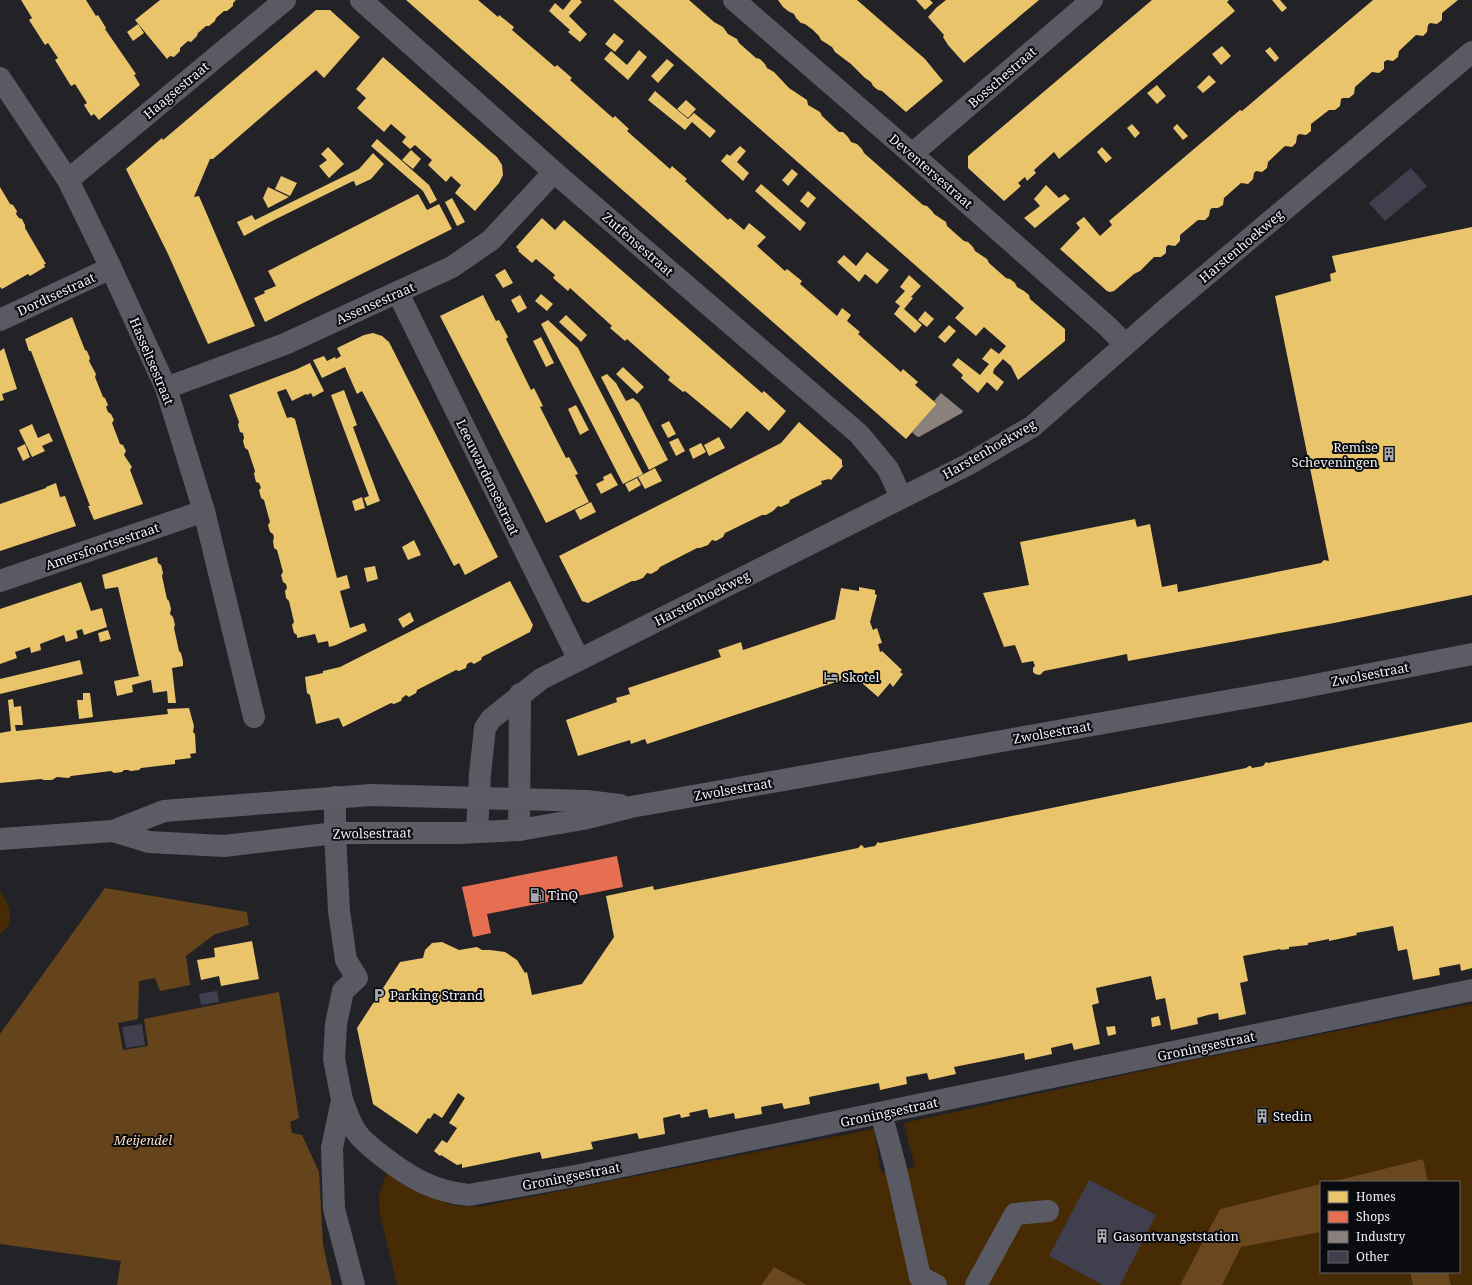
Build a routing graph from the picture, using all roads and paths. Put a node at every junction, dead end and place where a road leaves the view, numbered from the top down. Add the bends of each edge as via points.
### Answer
1 (285, 0) edge
2 (361, 0) edge
3 (734, 0) edge
4 (1092, 0) edge
5 (1472, 52) edge
6 (0, 78) edge
7 (912, 154) junction
8 (554, 172) junction
9 (68, 180) junction
10 (111, 268) junction
11 (398, 293) junction
12 (0, 320) edge
13 (1125, 344) junction
14 (166, 388) junction
15 (901, 497) junction
16 (204, 511) junction
17 (0, 581) edge
18 (1472, 654) edge
19 (579, 660) junction
20 (520, 694) junction
21 (254, 717) dead end
22 (335, 797) junction
23 (479, 798) junction
24 (520, 799) junction
25 (631, 807) junction
26 (519, 830) junction
27 (113, 831) junction
28 (477, 832) junction
29 (335, 833) junction
30 (0, 839) edge
31 (1472, 990) edge
32 (342, 1100) junction
33 (881, 1113) junction
34 (1048, 1211) dead end
35 (353, 1281) edge
36 (936, 1285) edge
37 (976, 1285) edge

1 - 9 street, Haagsestraat
2 - 8 street, Zutfensestraat
3 - 7 street, Deventersestraat
4 - 7 street, Bosschestraat
5 - 13 street, Harstenhoekweg
6 - 9 street, Hasseltsestraat
7 - 13 street, Deventersestraat
8 - 11 street, Assensestraat via 491,240 452,267
8 - 15 street, Zutfensestraat via 860,434 888,469
9 - 10 street, Hasseltsestraat
10 - 12 street, Dordtsestraat
10 - 14 street, Hasseltsestraat
11 - 14 street, Assensestraat via 286,344
11 - 19 street, Leeuwardensestraat
13 - 15 street, Harstenhoekweg via 1033,426 969,464
14 - 16 street, Hasseltsestraat
15 - 19 street, Harstenhoekweg
16 - 17 street, Amersfoortsestraat
16 - 21 street, Hasseltsestraat
18 - 25 main road, Zwolsestraat via 1289,690
19 - 20 street, Harstenhoekweg via 541,679
20 - 23 street, Harstenhoekweg via 491,719 485,728
20 - 24 street
22 - 23 main road, Zwolsestraat via 371,794
22 - 27 main road, Zwolsestraat via 164,811
22 - 29 street
23 - 24 main road, Zwolsestraat
23 - 28 street, Harstenhoekweg
24 - 25 main road, Zwolsestraat via 586,801
24 - 26 street
25 - 26 main road, Zwolsestraat via 583,819
26 - 28 main road, Zwolsestraat
27 - 29 main road, Zwolsestraat via 149,842 224,846
27 - 30 main road, Zwolsestraat
28 - 29 main road, Zwolsestraat
29 - 32 street via 339,912 346,960 357,978 343,991 336,1024 334,1059
31 - 33 street, Groningsestraat
32 - 33 street, Groningsestraat via 357,1133 402,1171 426,1184 452,1193 469,1195 580,1175
32 - 35 street via 332,1148 334,1210
33 - 36 street via 920,1277
34 - 37 street via 1015,1214

